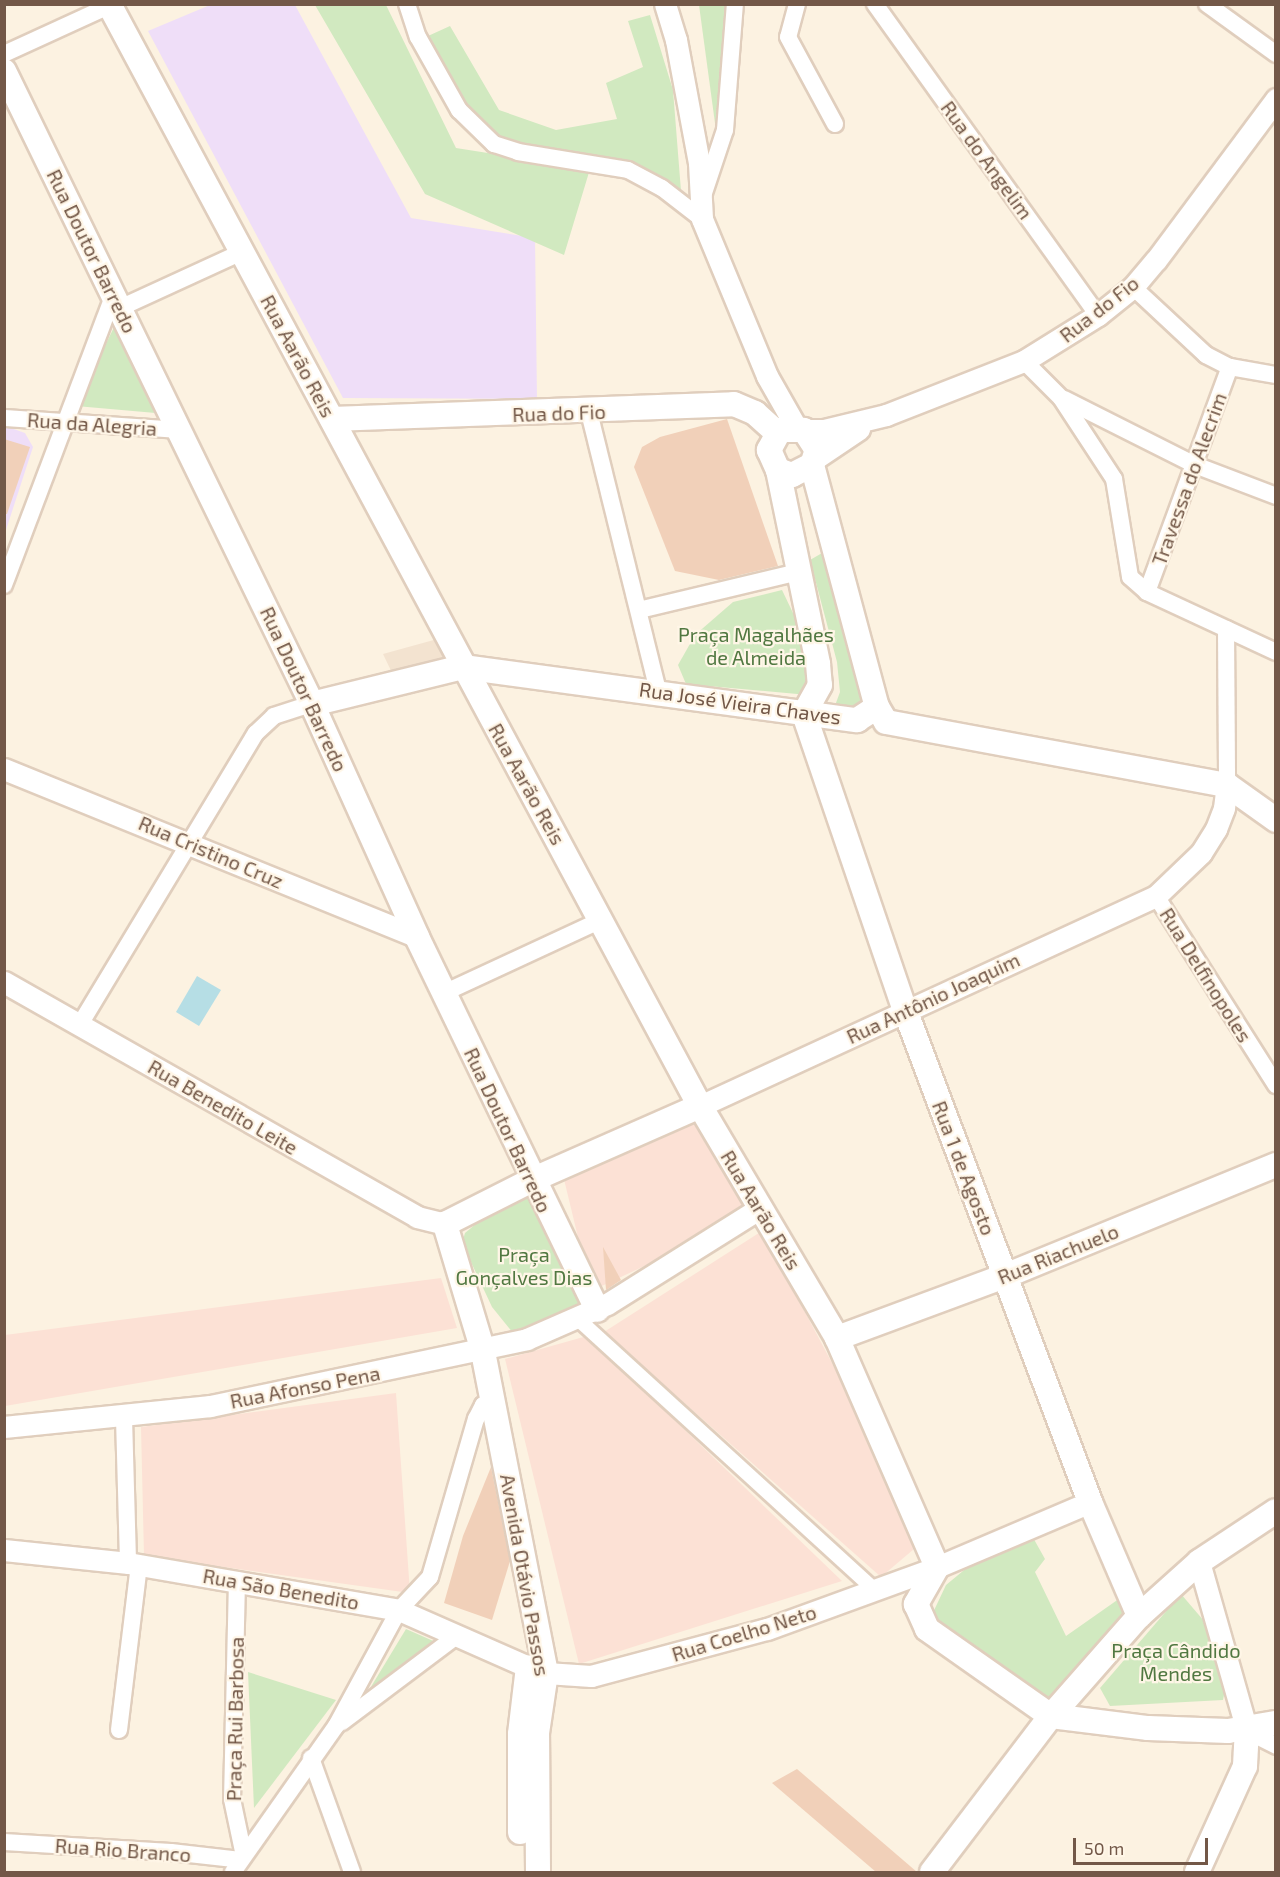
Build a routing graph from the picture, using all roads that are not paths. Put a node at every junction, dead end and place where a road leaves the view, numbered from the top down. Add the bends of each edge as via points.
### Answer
1 (407, 4) edge
2 (665, 4) edge
3 (735, 4) edge
4 (797, 4) edge
5 (875, 4) edge
6 (1207, 4) edge
7 (109, 5) edge
8 (4, 54) edge
9 (1275, 54) edge
10 (4, 70) edge
11 (1275, 99) edge
12 (835, 124) dead end
13 (701, 212) junction
14 (242, 252) junction
15 (1133, 287) junction
16 (117, 301) junction
17 (1098, 315) junction
18 (1024, 361) junction
19 (1230, 367) junction
20 (1275, 375) edge
21 (1061, 398) junction
22 (589, 412) junction
23 (886, 415) junction
24 (4, 418) edge
25 (332, 419) junction
26 (63, 421) junction
27 (178, 430) junction
28 (789, 430) junction
29 (814, 462) junction
30 (1195, 465) junction
31 (778, 470) junction
32 (1275, 496) edge
33 (799, 572) junction
34 (5, 582) edge
35 (1147, 592) junction
36 (639, 610) junction
37 (1226, 630) junction
38 (1275, 652) edge
39 (463, 666) junction
40 (658, 691) junction
41 (312, 704) junction
42 (877, 707) junction
43 (804, 714) junction
44 (4, 769) edge
45 (1227, 785) junction
46 (1275, 820) edge
47 (190, 842) junction
48 (1156, 896) junction
49 (601, 920) junction
50 (417, 938) junction
51 (4, 982) edge
52 (444, 993) junction
53 (905, 1010) junction
54 (79, 1026) junction
55 (1275, 1084) edge
56 (700, 1106) junction
57 (1275, 1165) edge
58 (532, 1180) junction
59 (760, 1208) junction
60 (445, 1224) junction
61 (1005, 1276) junction
62 (588, 1315) junction
63 (837, 1338) junction
64 (483, 1351) junction
65 (494, 1400) junction
66 (124, 1418) junction
67 (4, 1427) edge
68 (1090, 1502) junction
69 (1275, 1511) edge
70 (4, 1550) edge
71 (1199, 1562) junction
72 (133, 1564) junction
73 (937, 1568) junction
74 (237, 1580) junction
75 (876, 1591) junction
76 (399, 1610) junction
77 (1139, 1616) junction
78 (458, 1635) junction
79 (537, 1670) junction
80 (1052, 1716) junction
81 (1275, 1724) edge
82 (336, 1726) junction
83 (119, 1730) dead end
84 (1247, 1731) junction
85 (1275, 1746) edge
86 (311, 1758) junction
87 (526, 1798) junction
88 (4, 1842) edge
89 (239, 1863) edge
90 (351, 1872) edge
91 (522, 1872) edge
92 (538, 1872) edge
93 (932, 1872) edge
94 (1197, 1872) edge

1 - 13 street via 418,37 459,110 494,144 518,152 628,170
2 - 13 street via 676,40 699,163
3 - 13 street via 725,130
4 - 12 street via 788,37
5 - 17 street, Rua do Angelim
6 - 9 street
7 - 8 street
7 - 14 main road, Rua Aarão Reis
10 - 16 main road, Rua Doutor Barredo
11 - 15 street, Rua do Fio via 1192,215
13 - 28 street
14 - 16 street
14 - 25 main road, Rua Aarão Reis
15 - 17 street, Rua do Fio
15 - 19 street via 1182,336
16 - 26 street
16 - 27 main road, Rua Doutor Barredo
17 - 18 street, Rua do Fio
18 - 21 street
18 - 23 street, Rua do Fio
19 - 20 street
19 - 30 street, Travessa do Alecrim
21 - 30 street
21 - 35 street via 1114,478 1125,563 1130,577
22 - 25 main road, Rua do Fio
22 - 28 main road, Rua do Fio via 734,404
22 - 36 street
23 - 28 street, Rua do Fio via 824,430
23 - 29 street, Rua do Fio
24 - 26 street, Rua da Alegria
25 - 39 main road, Rua Aarão Reis
26 - 27 street, Rua da Alegria
26 - 34 street
27 - 41 main road, Rua Doutor Barredo
28 - 29 main road via 815,442
28 - 31 main road via 769,450
29 - 31 main road via 792,475
29 - 42 main road
30 - 32 street
30 - 35 street, Travessa do Alecrim
31 - 33 main road
33 - 36 street
33 - 43 main road via 819,686
35 - 37 street
36 - 40 street
37 - 38 street
37 - 45 street, Rua Antônio Joaquim
39 - 40 main road, Rua José Vieira Chaves
39 - 41 main road, Rua José Vieira Chaves
39 - 49 main road, Rua Aarão Reis
40 - 43 main road, Rua José Vieira Chaves
41 - 47 street via 274,716 264,724
41 - 50 main road, Rua Doutor Barredo
42 - 43 main road, Rua José Vieira Chaves via 857,720
42 - 45 main road via 892,726 1058,752
43 - 53 main road, Rua 1 de Agosto
44 - 47 street, Rua Cristino Cruz
45 - 46 main road
45 - 48 street, Rua Antônio Joaquim via 1216,830 1201,853
47 - 50 street, Rua Cristino Cruz
47 - 54 street
48 - 53 street, Rua Antônio Joaquim
48 - 55 street, Rua Delfinopoles
49 - 52 street
49 - 56 main road, Rua Aarão Reis
50 - 52 main road, Rua Doutor Barredo
51 - 54 street, Rua Benedito Leite
52 - 58 main road, Rua Doutor Barredo
53 - 56 street, Rua Antônio Joaquim
53 - 61 main road, Rua 1 de Agosto
54 - 60 street, Rua Benedito Leite via 417,1217
56 - 58 main road, Rua Antônio Joaquim
56 - 59 main road, Rua Aarão Reis
57 - 61 main road, Rua Riachuelo
58 - 60 main road, Rua Antônio Joaquim
58 - 62 main road, Rua Doutor Barredo
59 - 62 street, Rua Afonso Pena
59 - 63 main road, Rua Aarão Reis
60 - 64 main road, Avenida Otávio Passos
61 - 63 main road, Rua Riachuelo
61 - 68 main road, Rua 1 de Agosto
62 - 64 street, Rua Afonso Pena
62 - 75 street
63 - 73 main road, Rua Aarão Reis
64 - 65 main road, Avenida Otávio Passos
64 - 66 street, Rua Afonso Pena via 253,1399
65 - 76 street via 483,1405 476,1419 430,1577
65 - 79 main road, Avenida Otávio Passos
66 - 67 street, Rua Afonso Pena
66 - 72 street
68 - 73 street
68 - 77 main road, Rua 1 de Agosto
69 - 71 main road
70 - 72 street, Rua São Benedito
71 - 77 main road
71 - 84 street
72 - 74 street, Rua São Benedito
72 - 83 street
73 - 75 street, Rua Coelho Neto
73 - 80 main road via 916,1604 927,1629
74 - 76 street, Rua São Benedito
74 - 89 street, Praça Rui Barbosa via 232,1799
75 - 79 street, Rua Coelho Neto via 767,1629 591,1676
76 - 78 street, Rua São Benedito
76 - 82 street
77 - 80 main road
78 - 79 street, Rua São Benedito
78 - 82 street
79 - 87 main road, Avenida Otávio Passos via 537,1733
80 - 84 main road via 1148,1728
80 - 93 main road
81 - 84 main road
82 - 86 street
84 - 85 street
84 - 94 main road via 1245,1766
86 - 89 street
86 - 90 street
87 - 91 main road, Avenida Otávio Passos
87 - 92 main road, Avenida Otávio Passos
88 - 89 street, Rua Rio Branco via 171,1851

